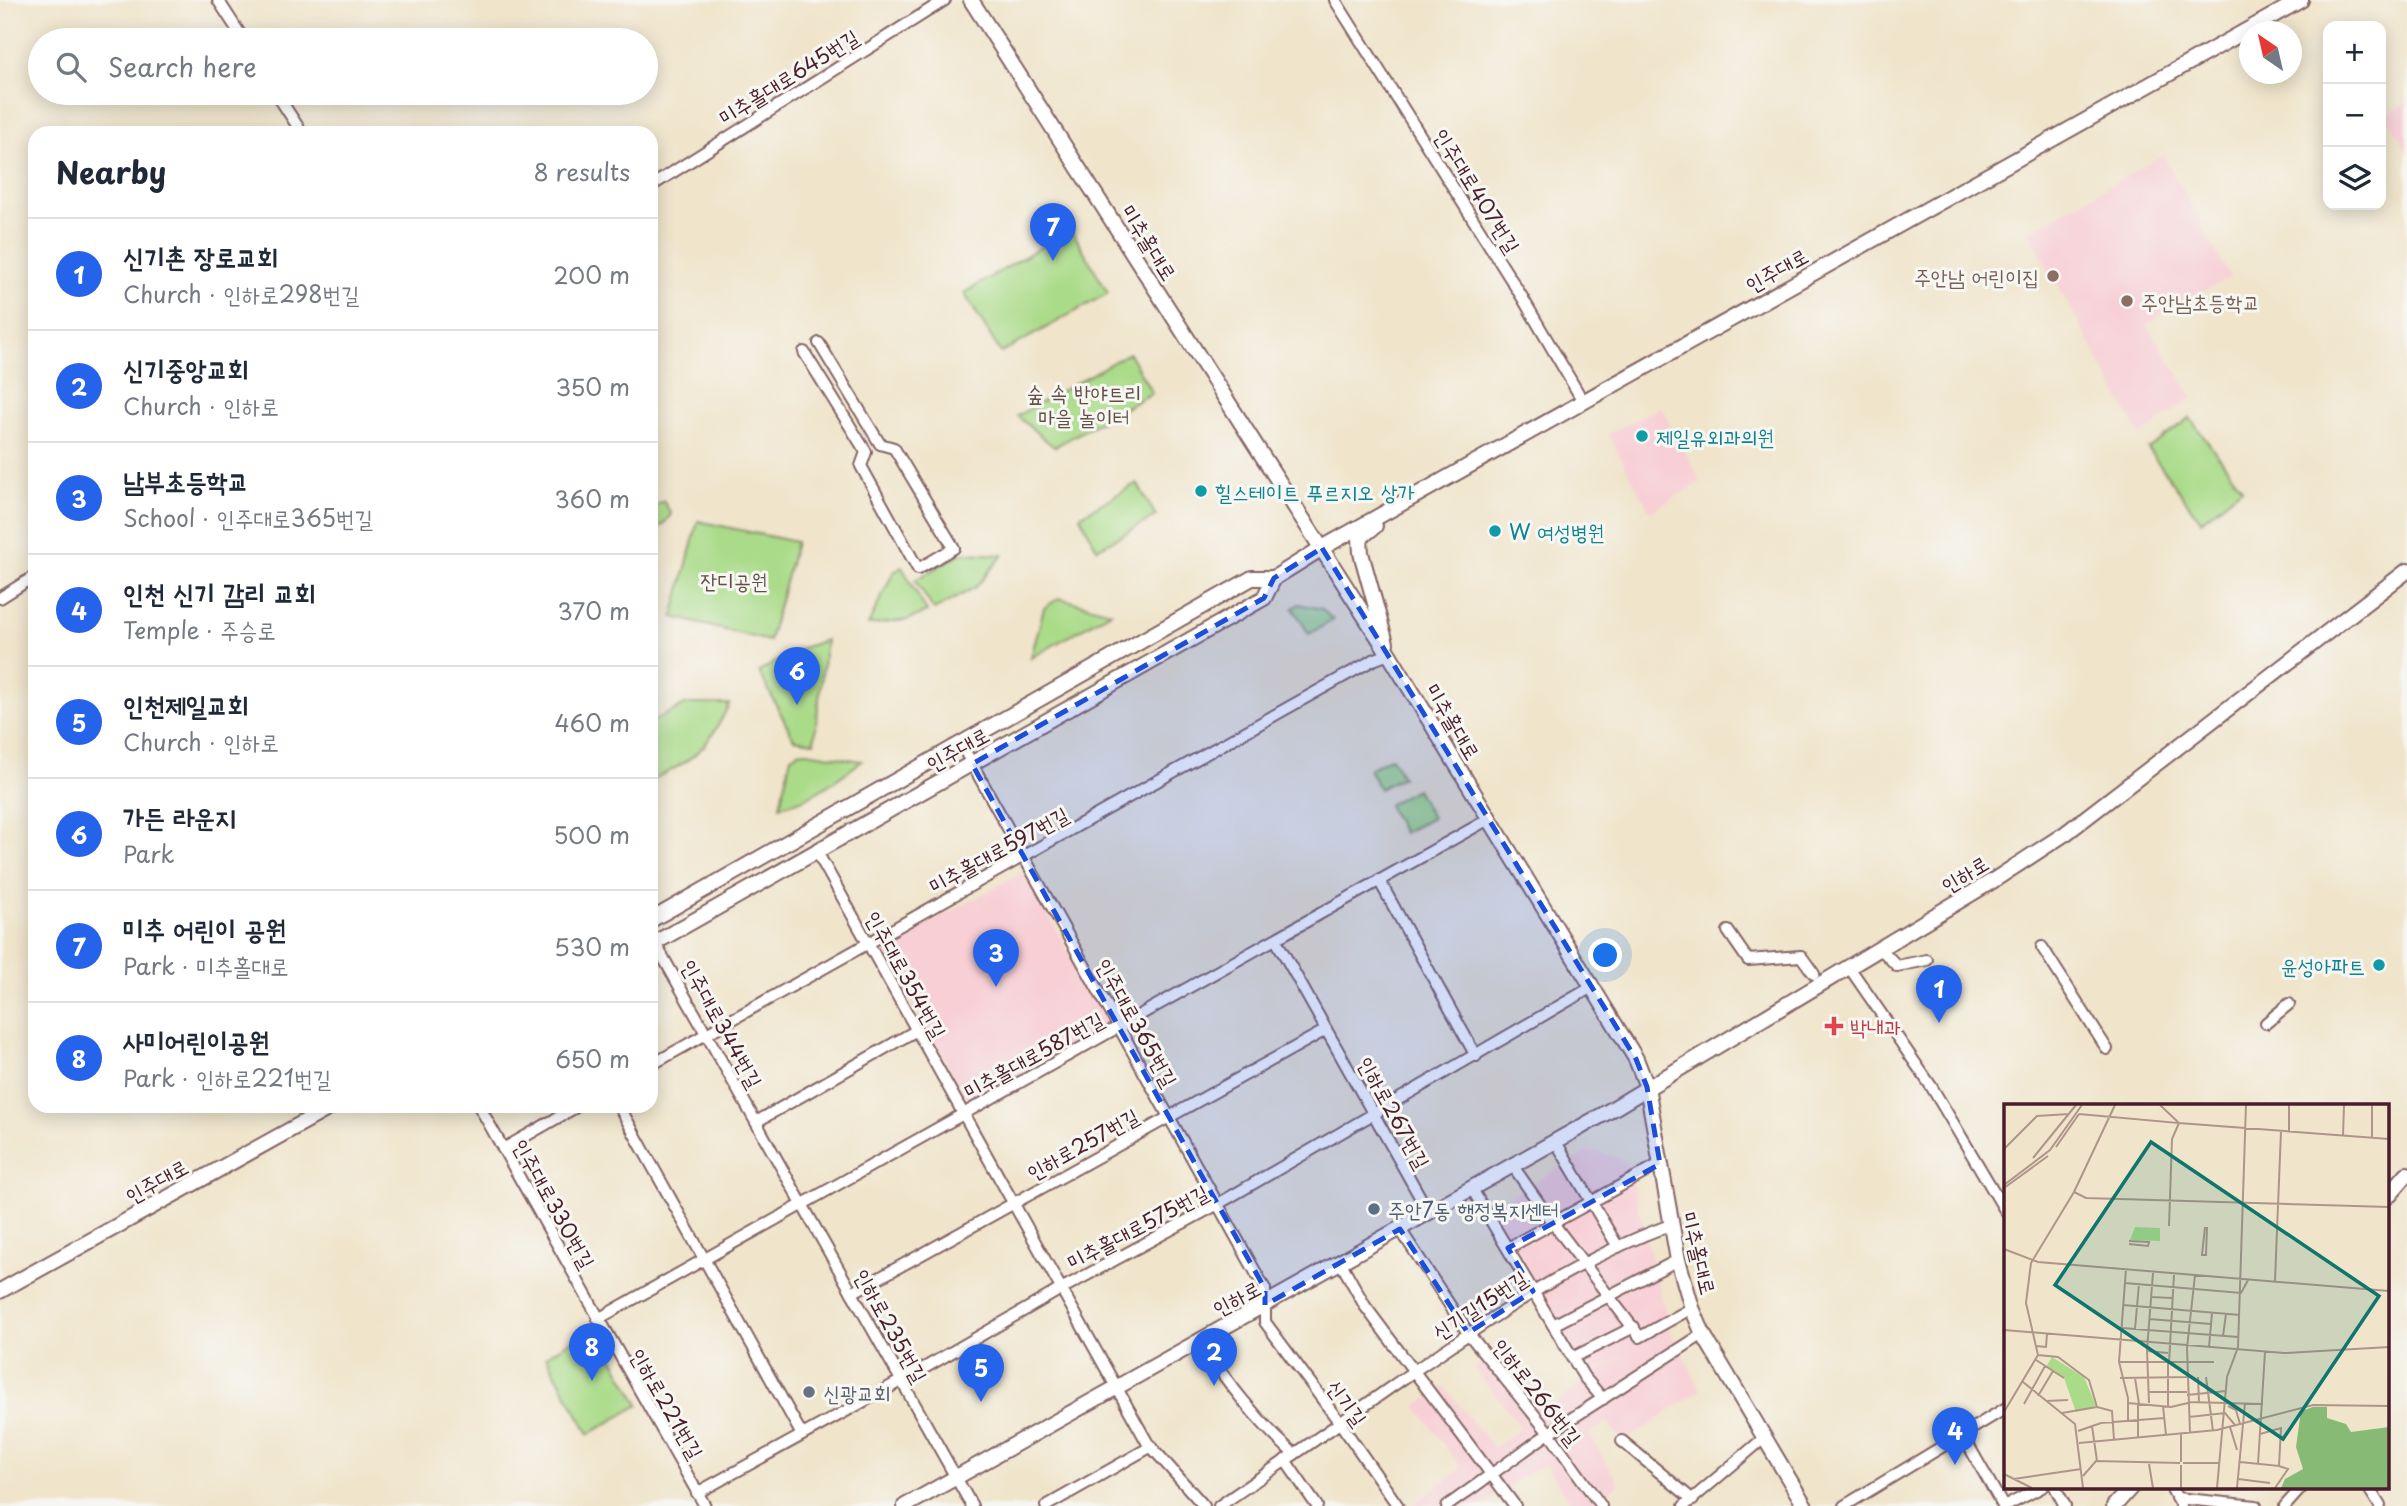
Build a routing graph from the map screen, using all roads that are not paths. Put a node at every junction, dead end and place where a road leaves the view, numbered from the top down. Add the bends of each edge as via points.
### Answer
1 (219, 0) edge
2 (945, 0) edge
3 (971, 0) edge
4 (1335, 0) edge
5 (2301, 0) edge
6 (236, 28) edge
7 (284, 105) edge
8 (297, 126) edge
9 (658, 182) edge
10 (819, 343) dead end
11 (804, 352) dead end
12 (1584, 403) junction
13 (1394, 510) junction
14 (1322, 548) junction
15 (2407, 571) edge
16 (1274, 578) junction
17 (28, 580) edge
18 (0, 598) edge
19 (1389, 654) junction
20 (961, 744) junction
21 (972, 764) junction
22 (1489, 819) junction
23 (817, 852) junction
24 (1023, 856) junction
25 (1380, 880) junction
26 (658, 916) edge
27 (1728, 931) dead end
28 (1276, 940) junction
29 (658, 941) edge
30 (868, 944) junction
31 (2042, 947) dead end
32 (1880, 948) junction
33 (658, 952) edge
34 (1927, 960) dead end
35 (1849, 967) junction
36 (1814, 974) dead end
37 (1592, 987) junction
38 (2289, 1004) dead end
39 (2266, 1023) dead end
40 (1119, 1028) junction
41 (917, 1030) junction
42 (1326, 1030) junction
43 (707, 1034) junction
44 (2107, 1049) dead end
45 (1476, 1056) junction
46 (658, 1061) edge
47 (1647, 1087) junction
48 (320, 1113) edge
49 (483, 1113) edge
50 (566, 1113) edge
51 (623, 1113) edge
52 (964, 1114) junction
53 (1374, 1114) junction
54 (1169, 1117) junction
55 (756, 1122) junction
56 (1556, 1142) junction
57 (503, 1149) junction
58 (1660, 1164) junction
59 (1513, 1166) junction
60 (2407, 1174) edge
61 (1472, 1189) junction
62 (2390, 1194) edge
63 (1592, 1200) junction
64 (1013, 1203) junction
65 (803, 1204) junction
66 (1218, 1204) junction
67 (2004, 1209) edge
68 (1429, 1213) junction
69 (1552, 1222) junction
70 (1670, 1225) junction
71 (1400, 1229) junction
72 (1618, 1247) junction
73 (1508, 1248) junction
74 (704, 1259) junction
75 (1678, 1260) junction
76 (1341, 1263) junction
77 (1584, 1263) junction
78 (1062, 1289) junction
79 (0, 1291) edge
80 (1534, 1291) junction
81 (852, 1293) junction
82 (1610, 1297) junction
83 (1265, 1305) junction
84 (1692, 1308) junction
85 (598, 1319) junction
86 (1265, 1322) joint
87 (1553, 1325) junction
88 (1634, 1326) junction
89 (1468, 1333) junction
90 (1703, 1334) junction
91 (1199, 1340) junction
92 (1572, 1358) junction
93 (1413, 1372) junction
94 (902, 1381) junction
95 (1117, 1387) junction
96 (1603, 1399) junction
97 (2004, 1409) edge
98 (1340, 1423) junction
99 (1549, 1433) junction
100 (1962, 1434) junction
101 (802, 1435) junction
102 (1764, 1438) junction
103 (1622, 1441) dead end
104 (1152, 1446) junction
105 (1290, 1457) junction
106 (952, 1471) junction
107 (1492, 1474) junction
108 (2040, 1488) edge
109 (2056, 1488) edge
110 (2130, 1488) edge
111 (2301, 1488) edge
112 (2369, 1488) edge
113 (697, 1493) junction
114 (2176, 1497) edge
115 (1688, 1503) edge
116 (1511, 1505) edge
117 (705, 1506) edge
118 (905, 1506) edge
119 (972, 1506) edge
120 (1046, 1506) edge
121 (1204, 1506) edge
122 (1219, 1506) edge
123 (1317, 1506) edge
124 (1398, 1506) edge
125 (1447, 1506) edge
126 (1601, 1506) edge
127 (1805, 1506) edge
128 (1844, 1506) edge
129 (2005, 1506) edge
130 (2065, 1506) edge
131 (2114, 1506) edge
132 (2256, 1506) edge
133 (2285, 1506) edge
134 (2380, 1506) edge

1 - 6 street
2 - 9 street, 미추홀대로645번길
3 - 14 main road, 미추홀대로
4 - 12 street, 인주대로407번길
5 - 12 main road, 인주대로
7 - 8 street
10 - 11 street via 880,444 894,448 954,548 918,569 861,466 866,452
12 - 13 main road, 인주대로
13 - 14 main road, 인주대로
13 - 19 main road via 1360,538
14 - 16 main road, 인주대로
14 - 19 main road, 미추홀대로
15 - 32 main road, 인하로 via 2066,833
16 - 20 main road, 인주대로 via 1252,578
16 - 21 main road, 인주대로 via 1264,597
17 - 18 street
19 - 22 main road, 미추홀대로
19 - 24 street, 미추홀대로597번길
20 - 21 street, 인주대로365번길
20 - 26 main road, 인주대로
21 - 23 main road, 인주대로
21 - 24 street, 인주대로365번길
22 - 25 street, 미추홀대로587번길
22 - 37 main road, 미추홀대로
23 - 29 main road, 인주대로
23 - 30 street, 인주대로354번길
24 - 30 street, 미추홀대로597번길
24 - 40 street, 인주대로365번길
25 - 28 street, 미추홀대로587번길
25 - 45 street
27 - 36 street via 1748,960 1801,956
28 - 40 street, 미추홀대로587번길
28 - 42 street, 인하로267번길
30 - 41 street, 인주대로354번길
30 - 43 street, 미추홀대로597번길
31 - 44 street
32 - 34 street via 1897,966
32 - 35 main road, 인하로
33 - 43 street, 인주대로344번길
35 - 47 main road, 인하로
35 - 67 street via 1931,1086
37 - 45 street, 미추홀대로575번길
37 - 47 main road, 미추홀대로 via 1636,1059
38 - 39 street
40 - 52 street, 미추홀대로587번길
40 - 54 street, 인주대로365번길
41 - 52 street, 인주대로354번길
41 - 55 street, 인주대로344번길
42 - 53 street, 인하로267번길
42 - 54 street
43 - 46 street, 미추홀대로597번길
43 - 55 street, 인주대로344번길
45 - 53 street, 미추홀대로575번길
47 - 56 main road, 인하로
47 - 58 main road, 미추홀대로
48 - 79 main road, 인주대로
49 - 57 street, 인주대로330번길
50 - 57 street
51 - 74 street
52 - 64 street, 인주대로354번길
52 - 65 street, 미추홀대로587번길
53 - 66 street, 미추홀대로575번길
53 - 68 street, 인하로267번길
54 - 64 street, 인하로257번길
54 - 66 street, 인주대로365번길
55 - 65 street, 인주대로344번길
56 - 59 main road, 인하로
56 - 63 street
57 - 85 street, 인주대로330번길
58 - 63 street
58 - 70 main road, 미추홀대로
59 - 61 main road, 인하로
59 - 69 street
60 - 62 main road
61 - 68 main road, 인하로
61 - 73 street
63 - 69 street
63 - 72 street
64 - 78 street, 인주대로354번길
64 - 81 street, 인하로257번길
65 - 74 street, 미추홀대로587번길
65 - 81 street, 인하로235번길
66 - 78 street, 미추홀대로575번길
66 - 83 street, 인주대로365번길 via 1265,1289
68 - 71 main road, 인하로
69 - 73 street
69 - 77 street
70 - 72 street, 신기길15번길
70 - 75 main road, 미추홀대로
71 - 76 main road, 인하로
71 - 89 street, 인하로266번길
72 - 77 street, 신기길15번길
73 - 80 street
74 - 85 street, 미추홀대로587번길
74 - 101 street
75 - 82 street
75 - 84 main road, 미추홀대로
76 - 83 main road, 인하로
76 - 93 street via 1365,1306
77 - 80 street, 신기길15번길
77 - 82 street
78 - 94 street, 미추홀대로575번길
78 - 95 street, 인주대로354번길
80 - 87 street
80 - 89 street, 신기길15번길
81 - 94 street, 인하로235번길
82 - 87 street
82 - 88 street
83 - 86 street, 인주대로365번길
83 - 91 main road, 인하로
84 - 88 street via 1640,1337
84 - 90 main road, 미추홀대로
85 - 113 street, 인하로221번길
86 - 98 street, 신기길
87 - 92 street
88 - 92 street
89 - 93 street, 신기길15번길
89 - 99 street, 인하로266번길
90 - 96 street
90 - 102 main road, 미추홀대로
91 - 95 main road, 인하로
91 - 105 street via 1229,1385
92 - 96 street
93 - 98 street, 신기길15번길
93 - 107 street
94 - 101 street, 미추홀대로575번길
94 - 106 street, 인하로235번길
95 - 104 street, 인주대로354번길
95 - 106 main road, 인하로
96 - 99 street
97 - 100 street
98 - 105 street, 신기길15번길
98 - 124 street, 신기길
99 - 107 street
99 - 126 street, 인하로266번길
100 - 128 street
100 - 129 street
101 - 113 street, 미추홀대로575번길
102 - 115 street
102 - 127 main road, 미추홀대로
103 - 115 street
104 - 120 street
104 - 121 street, 인주대로354번길
105 - 122 street, 신기길15번길
105 - 123 street
106 - 118 main road, 인하로
106 - 119 street, 인하로235번길
107 - 116 street
107 - 125 street
108 - 129 street
109 - 130 street
110 - 131 main road
111 - 133 street
112 - 134 street
113 - 117 street, 인하로221번길
114 - 132 street

